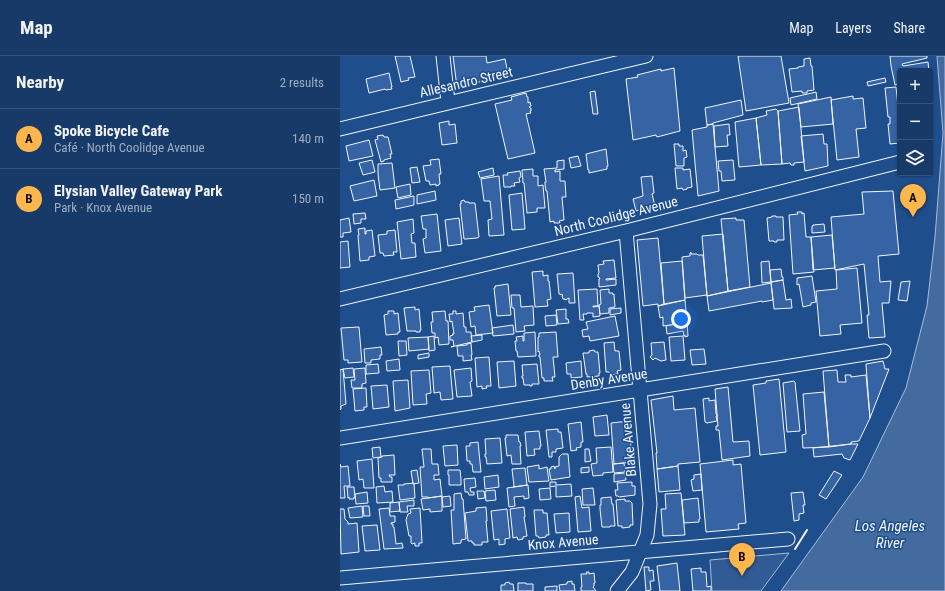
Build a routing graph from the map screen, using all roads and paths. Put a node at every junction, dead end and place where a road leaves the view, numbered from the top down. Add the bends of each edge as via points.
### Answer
1 (443, 56) edge
2 (646, 56) edge
3 (448, 102) junction
4 (340, 129) edge
5 (897, 163) edge
6 (626, 231) junction
7 (340, 299) edge
8 (884, 351) dead end
9 (640, 390) junction
10 (340, 438) edge
11 (788, 539) dead end
12 (641, 551) junction
13 (340, 578) edge
14 (618, 591) edge

1 - 3 street
2 - 3 street, Allesandro Street
3 - 4 street, Allesandro Street
5 - 6 street, North Coolidge Avenue
6 - 7 street, North Coolidge Avenue
6 - 9 street, Blake Avenue
8 - 9 street, Denby Avenue
9 - 10 street, Denby Avenue
9 - 12 street, Blake Avenue via 650,504 647,535
11 - 12 street, Knox Avenue
12 - 13 street, Knox Avenue
12 - 14 street, Blake Avenue via 632,572

